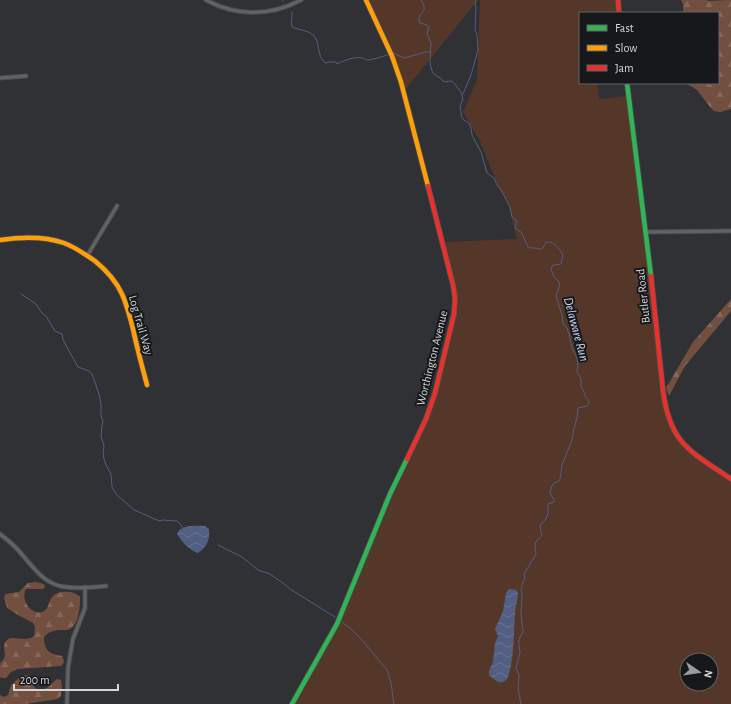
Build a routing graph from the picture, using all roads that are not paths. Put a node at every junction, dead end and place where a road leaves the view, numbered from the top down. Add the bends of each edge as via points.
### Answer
1 (206, 0) edge
2 (302, 0) edge
3 (366, 0) edge
4 (618, 0) edge
5 (619, 12) edge
6 (26, 76) dead end
7 (0, 78) edge
8 (627, 84) edge
9 (117, 206) dead end
10 (731, 231) edge
11 (645, 232) junction
12 (0, 240) edge
13 (87, 256) junction
14 (147, 385) dead end
15 (731, 479) edge
16 (0, 534) edge
17 (106, 586) dead end
18 (85, 587) junction
19 (67, 704) edge
20 (292, 704) edge

1 - 2 street via 232,10 255,13 272,11
3 - 20 main road, Worthington Avenue via 401,82 453,285 454,308 436,393 426,419 390,494 338,624
4 - 5 main road
6 - 7 street
8 - 11 main road, Butler Road
9 - 13 street
10 - 11 street
11 - 15 main road, Butler Road via 662,383 670,422 677,437 689,450
12 - 13 main road, Log Trail Way via 54,240 71,246
13 - 14 main road, Log Trail Way via 106,271 122,294
16 - 18 street via 48,581 65,587
17 - 18 street
18 - 19 street via 85,608 70,650

